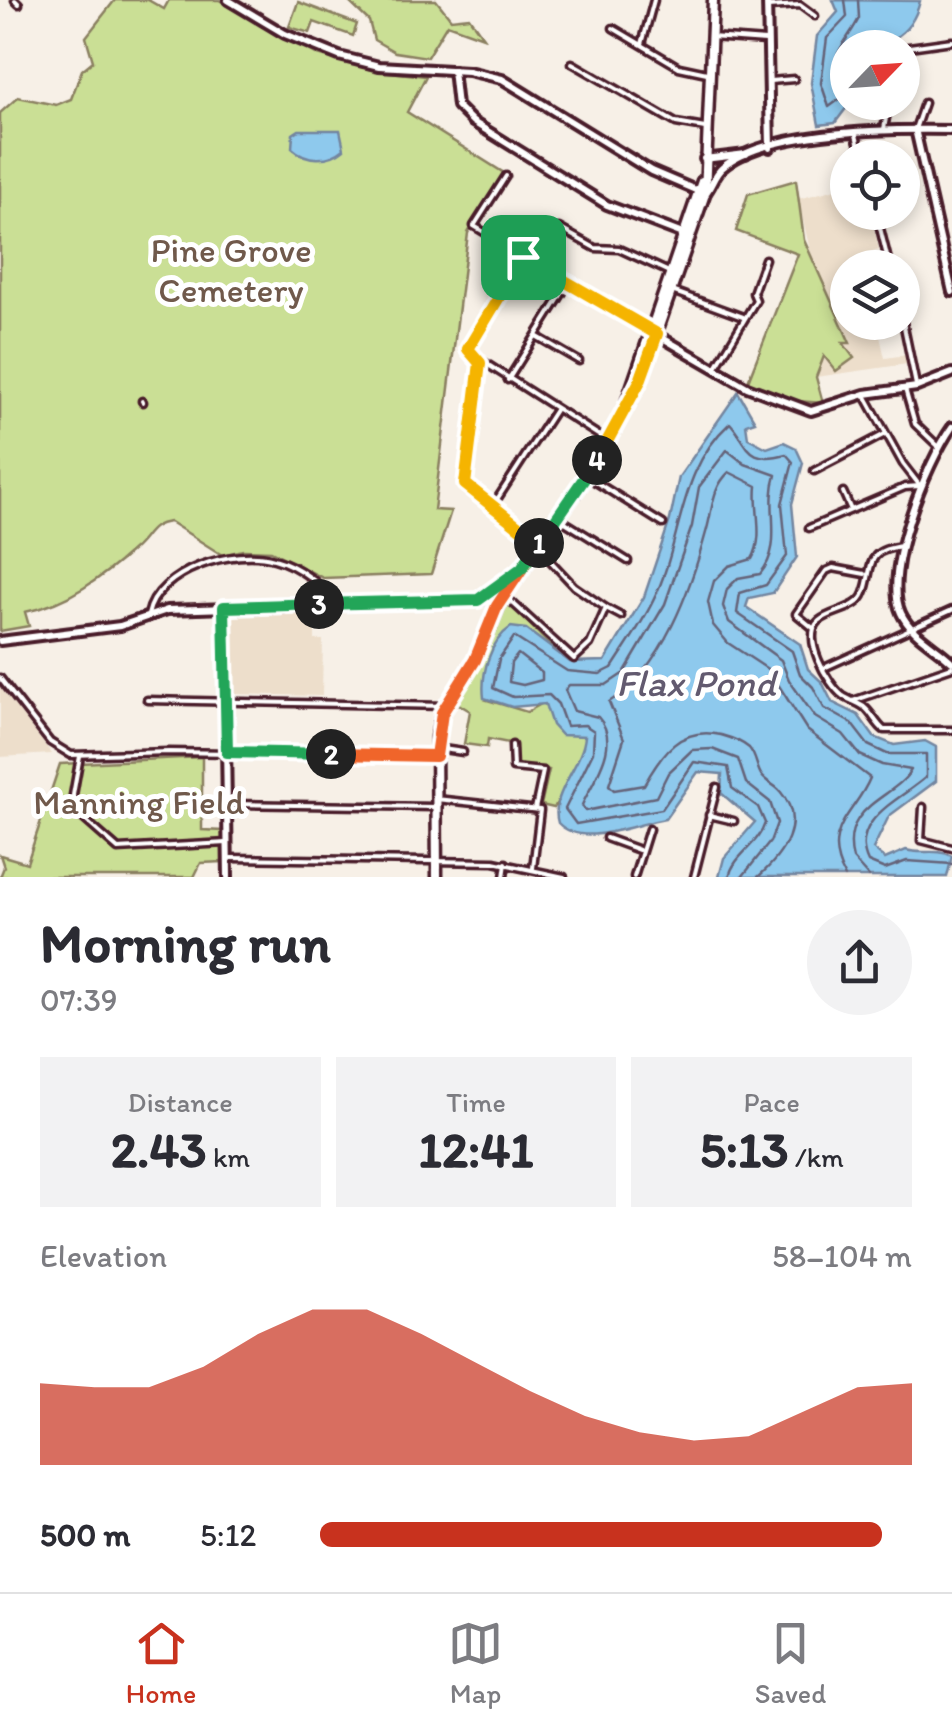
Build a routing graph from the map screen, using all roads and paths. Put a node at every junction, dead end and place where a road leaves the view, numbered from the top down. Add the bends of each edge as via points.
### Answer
1 (228, 0) edge
2 (654, 0) edge
3 (714, 0) edge
4 (767, 3) edge
5 (815, 16) dead end
6 (613, 28) dead end
7 (711, 37) junction
8 (769, 41) junction
9 (952, 41) edge
10 (920, 44) edge
11 (642, 45) junction
12 (572, 62) dead end
13 (453, 70) junction
14 (708, 73) junction
15 (794, 79) dead end
16 (770, 80) junction
17 (924, 103) dead end
18 (886, 120) edge
19 (705, 128) junction
20 (884, 129) junction
21 (915, 129) junction
22 (854, 130) junction
23 (952, 130) edge
24 (857, 140) edge
25 (770, 148) junction
26 (739, 154) junction
27 (752, 154) junction
28 (704, 159) junction
29 (506, 176) dead end
30 (704, 178) junction
31 (701, 192) junction
32 (559, 228) dead end
33 (687, 235) junction
34 (523, 257) junction
35 (948, 257) edge
36 (766, 259) dead end
37 (669, 273) junction
38 (568, 284) junction
39 (672, 291) junction
40 (952, 292) edge
41 (743, 318) junction
42 (653, 332) junction
43 (536, 336) junction
44 (907, 340) edge
45 (579, 361) dead end
46 (480, 363) junction
47 (716, 367) junction
48 (952, 372) edge
49 (508, 380) junction
50 (917, 387) junction
51 (905, 390) junction
52 (865, 394) junction
53 (556, 410) junction
54 (952, 427) edge
55 (886, 434) junction
56 (608, 441) junction
57 (940, 446) junction
58 (814, 471) dead end
59 (586, 476) junction
60 (920, 486) junction
61 (843, 492) dead end
62 (492, 507) junction
63 (851, 510) junction
64 (557, 517) junction
65 (663, 524) dead end
66 (810, 528) dead end
67 (539, 543) junction
68 (905, 546) junction
69 (628, 562) dead end
70 (522, 568) junction
71 (865, 574) junction
72 (504, 595) junction
73 (478, 600) junction
74 (338, 604) junction
75 (224, 607) junction
76 (606, 608) junction
77 (952, 610) edge
78 (148, 615) junction
79 (621, 616) dead end
80 (814, 628) junction
81 (913, 629) junction
82 (0, 641) edge
83 (952, 665) edge
84 (824, 668) junction
85 (0, 678) edge
86 (872, 696) junction
87 (147, 700) dead end
88 (226, 700) junction
89 (853, 701) junction
90 (447, 706) junction
91 (866, 709) junction
92 (952, 730) edge
93 (512, 745) dead end
94 (227, 752) junction
95 (436, 752) junction
96 (463, 752) dead end
97 (78, 756) junction
98 (716, 787) dead end
99 (436, 803) junction
100 (227, 804) junction
101 (922, 807) dead end
102 (535, 809) junction
103 (709, 815) junction
104 (734, 821) dead end
105 (649, 829) dead end
106 (606, 838) dead end
107 (227, 842) junction
108 (952, 848) edge
109 (640, 850) junction
110 (228, 858) junction
111 (437, 860) junction
112 (506, 863) junction
113 (533, 868) junction
114 (228, 877) edge
115 (437, 877) edge
116 (504, 877) edge
117 (564, 877) edge
118 (634, 877) edge
119 (694, 877) edge

1 - 13 street via 338,56 385,67
2 - 11 street
3 - 7 main road
4 - 5 street via 800,5
4 - 8 street
6 - 11 street
7 - 8 street
7 - 14 main road
8 - 16 street
9 - 10 street
11 - 14 street via 684,69
12 - 19 street via 680,124
13 - 31 street via 507,80 651,171
13 - 33 street via 456,102 473,122 607,205
14 - 19 main road
15 - 16 street
16 - 25 street
17 - 21 street
18 - 20 street
19 - 28 main road
20 - 21 street
20 - 22 street
21 - 23 street
21 - 35 street
22 - 24 street
22 - 25 street
25 - 27 street
26 - 27 street
26 - 28 street
26 - 30 street
27 - 31 street via 719,170
28 - 30 main road
29 - 34 street via 474,226
30 - 31 main road
31 - 33 main road
32 - 37 street
33 - 37 main road
33 - 39 main road
34 - 38 street
34 - 46 street via 469,346
35 - 40 street
36 - 41 street via 752,293 756,300
37 - 42 main road
38 - 42 street
38 - 43 street
39 - 41 street
39 - 42 main road
41 - 47 street
42 - 47 street
42 - 56 main road
43 - 45 street
43 - 49 street
44 - 50 street
46 - 49 street
46 - 62 street via 465,484
47 - 52 street via 771,398 811,411
48 - 50 street
49 - 53 street
50 - 51 street
51 - 52 street
51 - 57 street via 916,424
52 - 55 street
53 - 56 street
53 - 62 street
54 - 57 street
55 - 58 street
55 - 60 street
56 - 59 main road
57 - 60 street
59 - 64 main road
59 - 65 street
60 - 63 street
60 - 68 street
61 - 63 street
62 - 67 street
63 - 66 street
64 - 67 main road
64 - 69 street
67 - 70 main road
67 - 76 street via 574,586
68 - 71 street via 886,550
68 - 81 street via 897,600
70 - 72 main road
70 - 73 main road
71 - 80 street via 859,602
71 - 80 street via 826,571 796,614
72 - 73 street
72 - 76 street via 574,660 590,644
72 - 90 main road
73 - 74 street
74 - 75 street
74 - 78 street via 296,568 245,555 174,580 152,599
75 - 78 street
75 - 88 street
76 - 79 street
77 - 81 street
78 - 82 street via 120,626
80 - 84 street
81 - 83 street
81 - 84 street
83 - 86 street
84 - 89 street
85 - 97 street via 50,742
86 - 89 street
86 - 91 street
87 - 88 street
88 - 90 street
88 - 94 street
89 - 91 street
90 - 95 main road via 438,722
91 - 92 street via 890,732
93 - 102 street via 513,768 543,772
94 - 95 street
94 - 97 street
94 - 100 street
95 - 96 street
95 - 99 main road
97 - 107 street via 76,812 118,849
98 - 103 street
99 - 100 street
99 - 102 street
99 - 111 main road
100 - 107 street
101 - 108 street via 921,840
102 - 113 street via 542,816
103 - 104 street
103 - 119 street
105 - 109 street
106 - 109 street
107 - 110 street
109 - 118 street
110 - 111 street
110 - 114 street
111 - 112 street
111 - 115 main road
112 - 113 street
112 - 116 street
113 - 117 street

